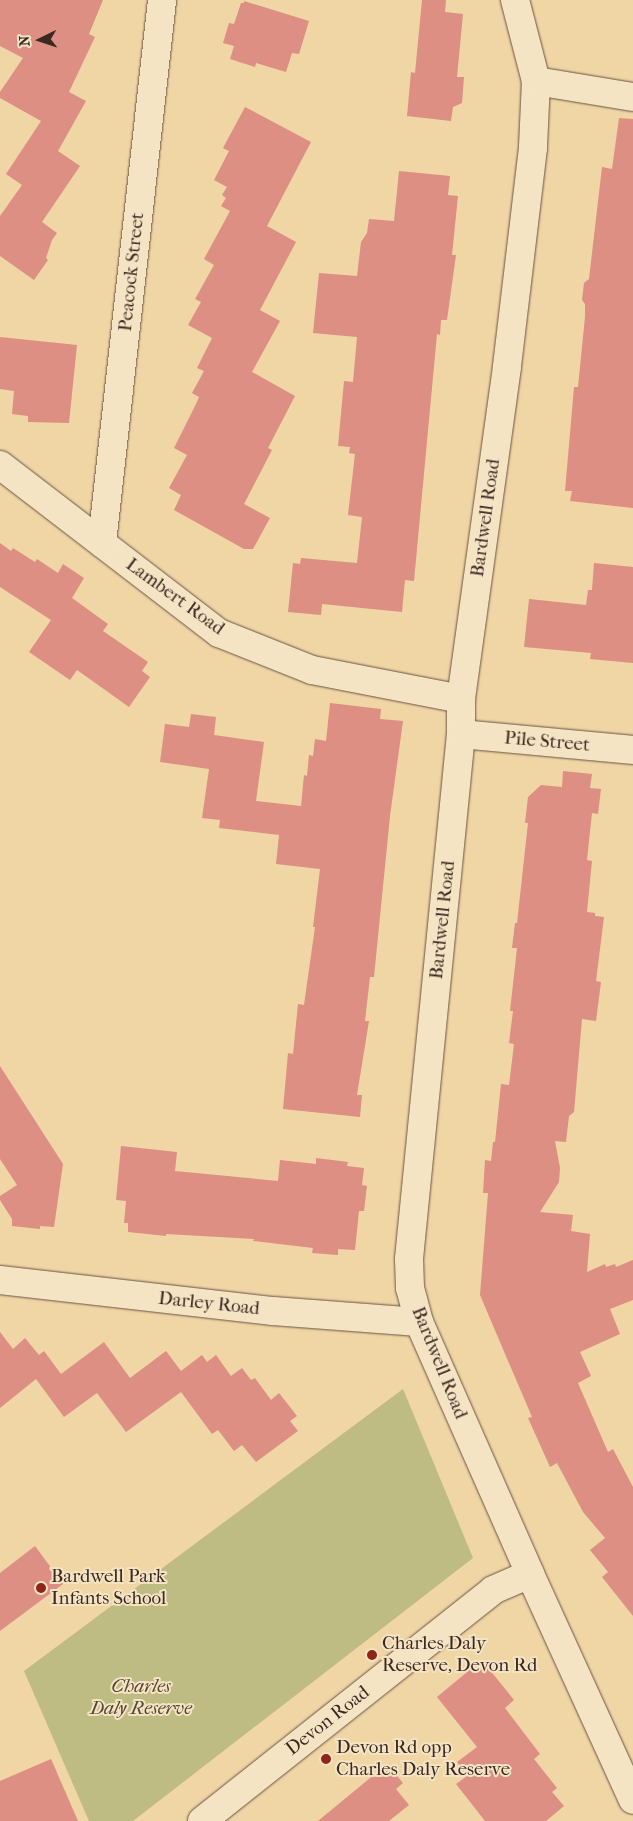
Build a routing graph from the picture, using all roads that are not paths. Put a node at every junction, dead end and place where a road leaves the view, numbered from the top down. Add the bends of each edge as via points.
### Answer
1 (162, 0) edge
2 (514, 0) edge
3 (536, 81) junction
4 (633, 97) edge
5 (0, 465) edge
6 (102, 543) junction
7 (462, 699) junction
8 (461, 734) junction
9 (633, 750) edge
10 (0, 1280) edge
11 (419, 1322) junction
12 (530, 1574) junction
13 (633, 1800) edge
14 (202, 1821) edge

1 - 6 street, Peacock Street
2 - 3 street, Bardwell Road
3 - 4 street
3 - 7 street, Bardwell Road via 533,148 507,367
5 - 6 street, Lambert Road
6 - 7 street, Lambert Road via 219,633 312,670
7 - 8 street, Bardwell Road
8 - 9 street, Pile Street
8 - 11 street, Bardwell Road via 409,1259 410,1288
10 - 11 street, Darley Road via 272,1311
11 - 12 street, Bardwell Road
12 - 13 street, Bardwell Road
12 - 14 street, Devon Road via 493,1590

